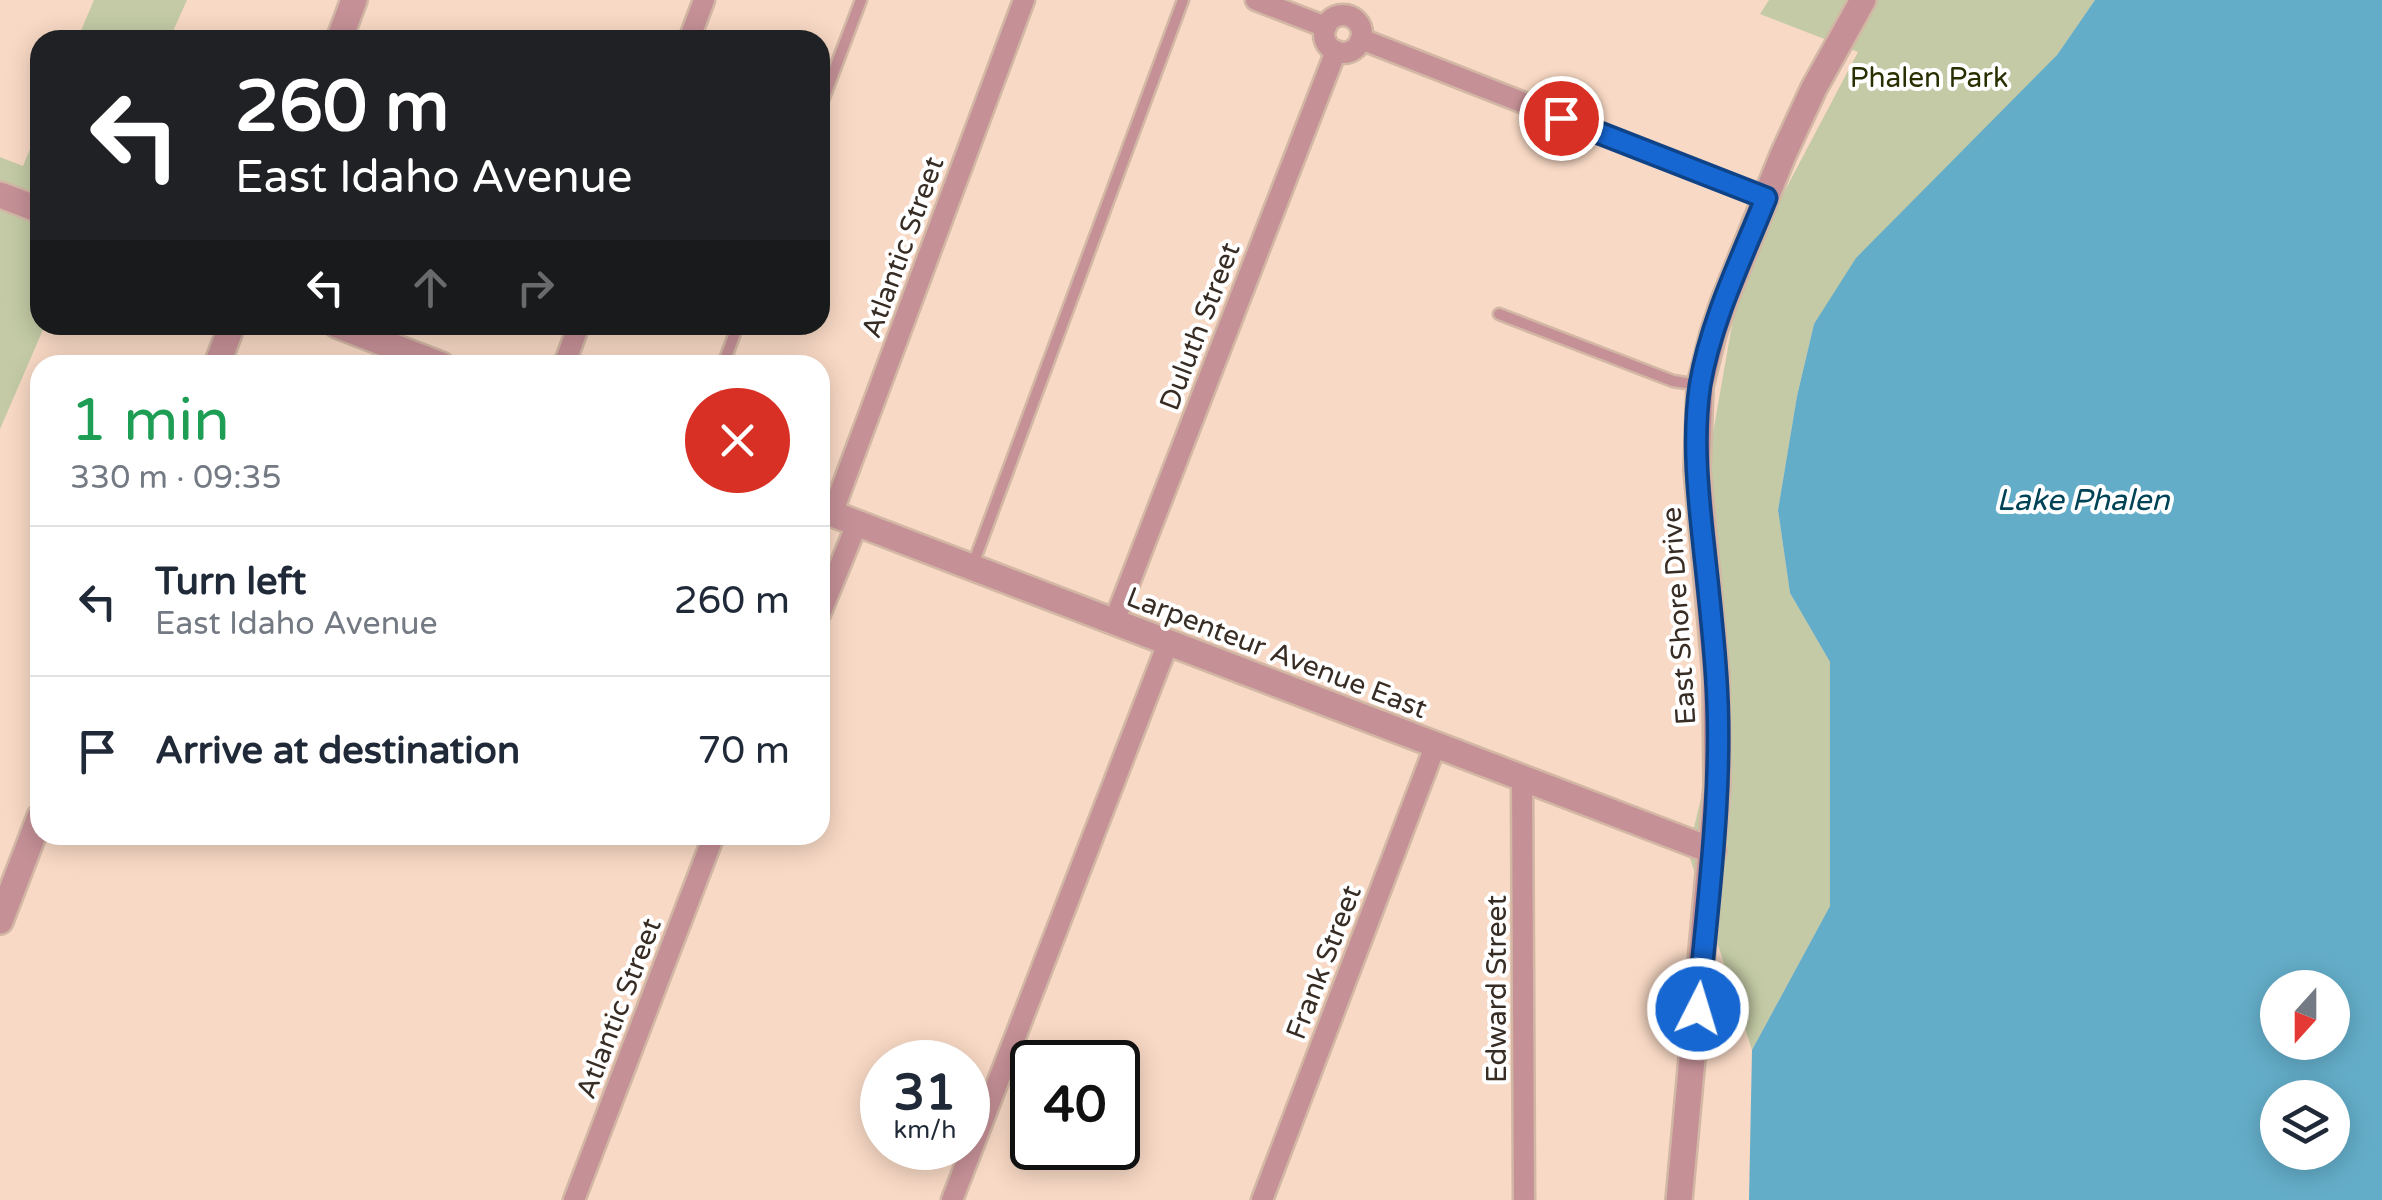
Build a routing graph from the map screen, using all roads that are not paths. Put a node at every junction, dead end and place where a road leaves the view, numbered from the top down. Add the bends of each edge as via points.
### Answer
1 (354, 0) edge
2 (704, 0) edge
3 (861, 0) edge
4 (1024, 0) edge
5 (1183, 0) edge
6 (1256, 0) edge
7 (1863, 0) edge
8 (1352, 8) edge
9 (1326, 27) junction
10 (343, 30) edge
11 (693, 30) edge
12 (1361, 40) junction
13 (1336, 51) junction
14 (830, 82) edge
15 (0, 194) edge
16 (1766, 198) junction
17 (30, 206) edge
18 (1499, 314) dead end
19 (363, 335) edge
20 (415, 355) edge
21 (1700, 386) junction
22 (830, 502) edge
23 (830, 514) edge
24 (856, 524) junction
25 (971, 568) junction
26 (830, 589) edge
27 (1114, 622) junction
28 (1168, 643) junction
29 (1436, 744) junction
30 (1522, 778) junction
31 (30, 844) edge
32 (710, 845) edge
33 (1713, 850) junction
34 (0, 922) edge
35 (574, 1200) edge
36 (952, 1200) edge
37 (1262, 1200) edge
38 (1524, 1200) edge
39 (1680, 1200) edge

1 - 10 street
2 - 11 street
3 - 14 lane
4 - 22 street, Atlantic Street
5 - 25 lane
6 - 9 street
7 - 16 street, East Shore Drive via 1814,88
8 - 9 street
8 - 12 street
9 - 13 street via 1325,38
12 - 13 street via 1354,49
12 - 16 street
13 - 27 street, Duluth Street
15 - 17 street
16 - 21 street, East Shore Drive
18 - 21 lane
19 - 20 street
21 - 33 street, East Shore Drive via 1697,470 1716,677
23 - 24 street, Larpenteur Avenue East
24 - 25 street, Larpenteur Avenue East
24 - 26 street
25 - 27 street, Larpenteur Avenue East
27 - 28 street, Larpenteur Avenue East
28 - 29 street, Larpenteur Avenue East
28 - 36 street
29 - 30 street, Larpenteur Avenue East
29 - 37 street, Frank Street
30 - 33 street, Larpenteur Avenue East
30 - 38 street, Edward Street
31 - 34 street
32 - 35 street, Atlantic Street
33 - 39 street, East Shore Drive

